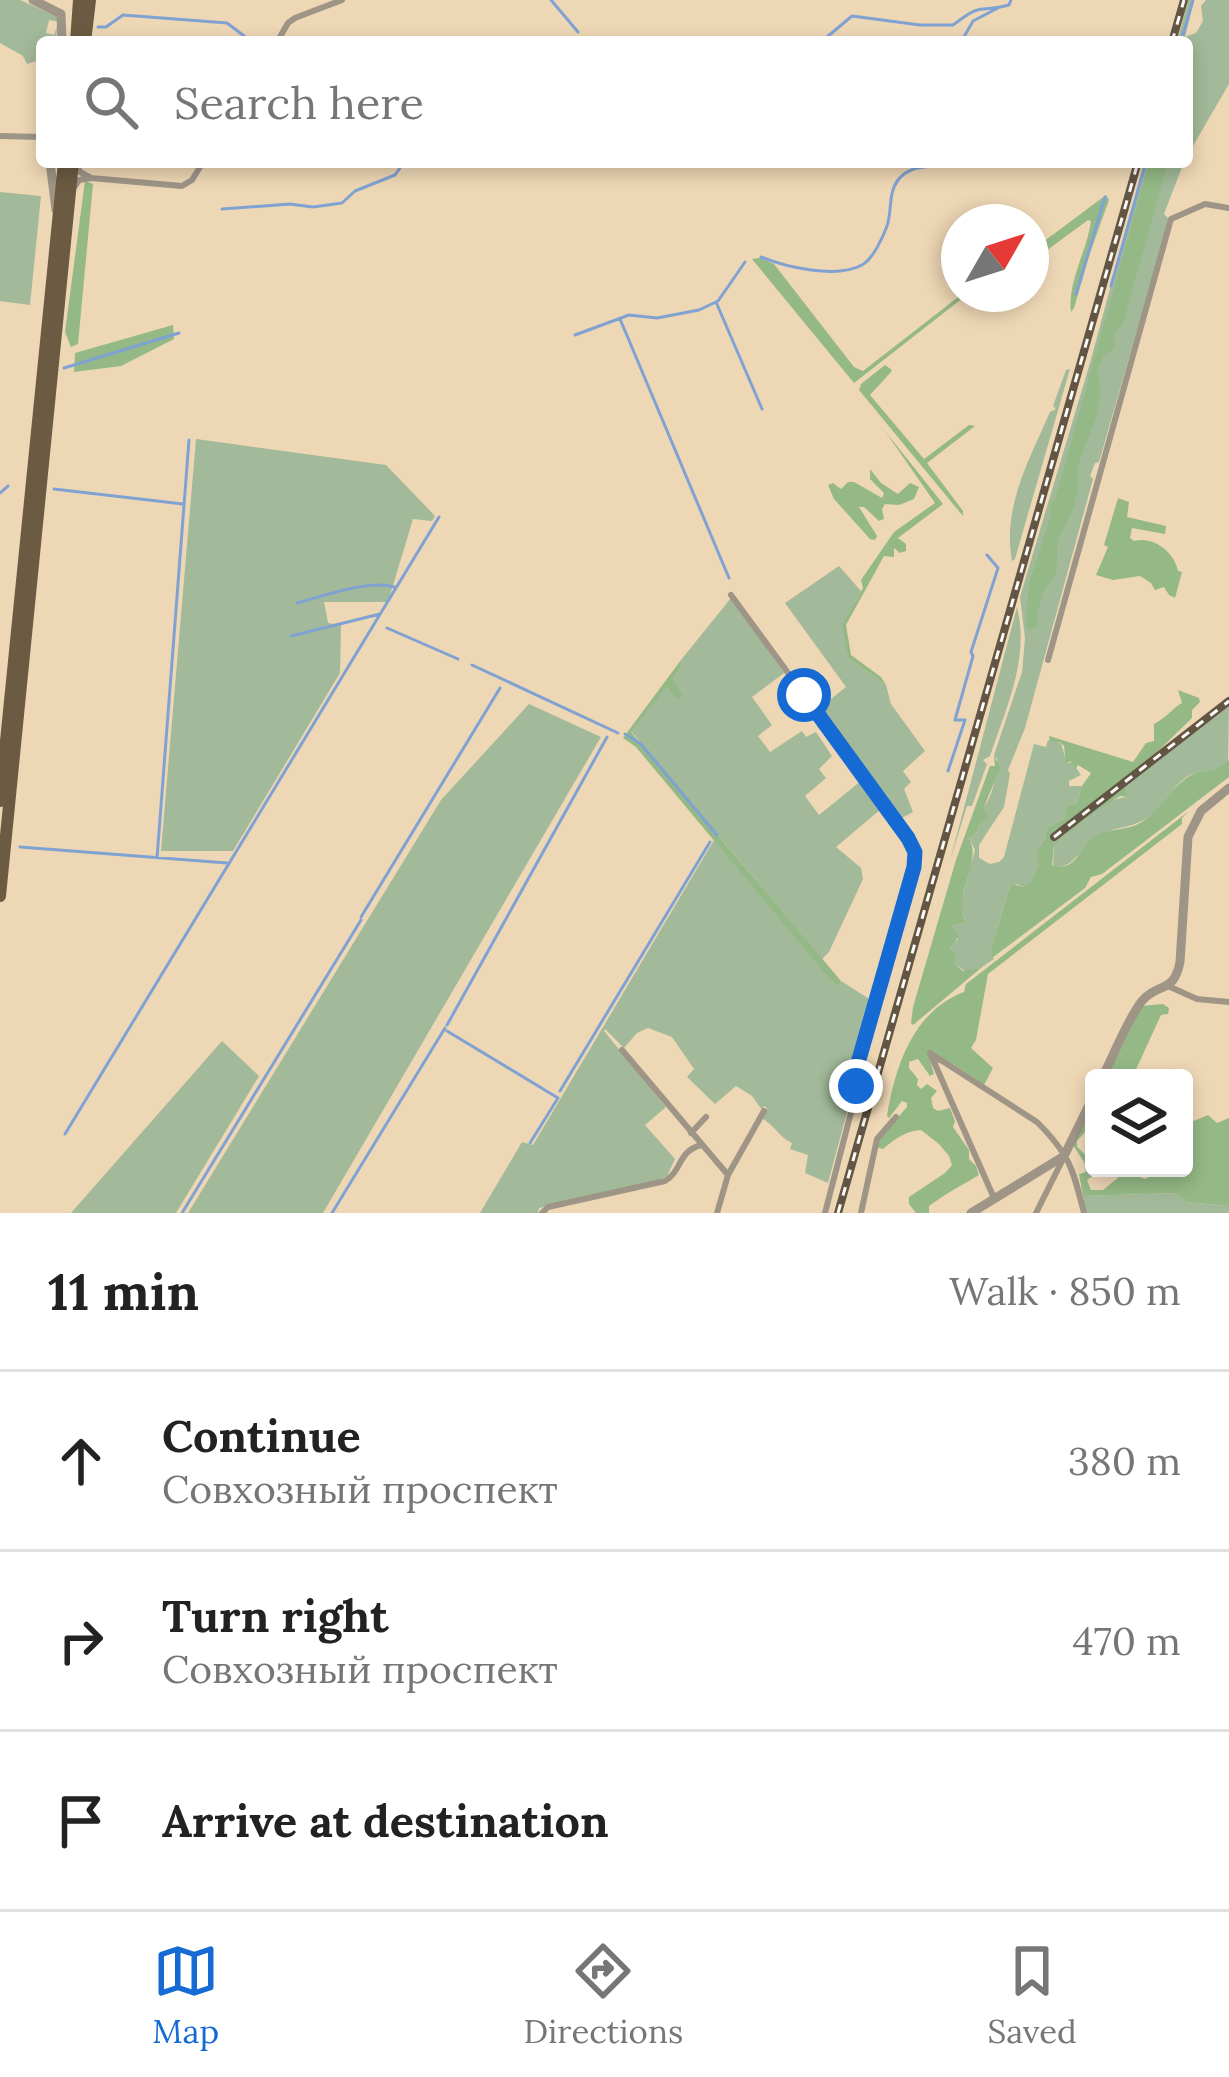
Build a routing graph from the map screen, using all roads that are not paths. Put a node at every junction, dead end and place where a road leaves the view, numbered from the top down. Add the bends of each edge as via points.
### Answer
1 (33, 0) edge
2 (46, 0) edge
3 (64, 0) edge
4 (80, 0) edge
5 (90, 0) edge
6 (342, 0) edge
7 (63, 18) junction
8 (62, 36) edge
9 (77, 36) edge
10 (86, 36) edge
11 (281, 36) edge
12 (0, 136) edge
13 (36, 137) edge
14 (51, 168) edge
15 (63, 168) edge
16 (73, 168) edge
17 (78, 168) edge
18 (200, 168) edge
19 (91, 178) junction
20 (71, 192) junction
21 (1229, 208) edge
22 (58, 221) junction
23 (731, 595) dead end
24 (1048, 659) dead end
25 (1229, 788) edge
26 (0, 801) edge
27 (0, 896) edge
28 (1168, 986) junction
29 (1229, 1002) edge
30 (622, 1050) dead end
31 (1107, 1069) edge
32 (764, 1111) dead end
33 (1085, 1114) edge
34 (706, 1117) dead end
35 (896, 1117) dead end
36 (691, 1133) junction
37 (701, 1145) junction
38 (1066, 1152) junction
39 (728, 1175) junction
40 (994, 1199) junction
41 (543, 1211) edge
42 (717, 1213) edge
43 (825, 1213) edge
44 (861, 1213) edge
45 (970, 1213) edge
46 (1036, 1213) edge
47 (1084, 1213) edge

1 - 7 street
2 - 3 street
3 - 7 street
4 - 9 main road
5 - 10 main road
6 - 11 street via 296,18
7 - 8 street
12 - 13 street
14 - 22 street
15 - 22 main road
16 - 20 main road
17 - 19 street
18 - 19 street via 182,186
19 - 20 street
20 - 27 main road
21 - 24 street via 1205,204 1172,219
22 - 26 main road
23 - 43 street via 915,852
25 - 28 street via 1190,831 1180,962
28 - 29 street via 1197,1000
28 - 31 street via 1145,998
30 - 36 street
32 - 39 street
33 - 38 street
34 - 36 street
35 - 44 street via 877,1139
36 - 37 street
37 - 39 street
37 - 41 street via 665,1181
38 - 40 street
38 - 40 street via 1037,1123 930,1054
38 - 46 street
38 - 47 street
39 - 42 street
40 - 45 street

